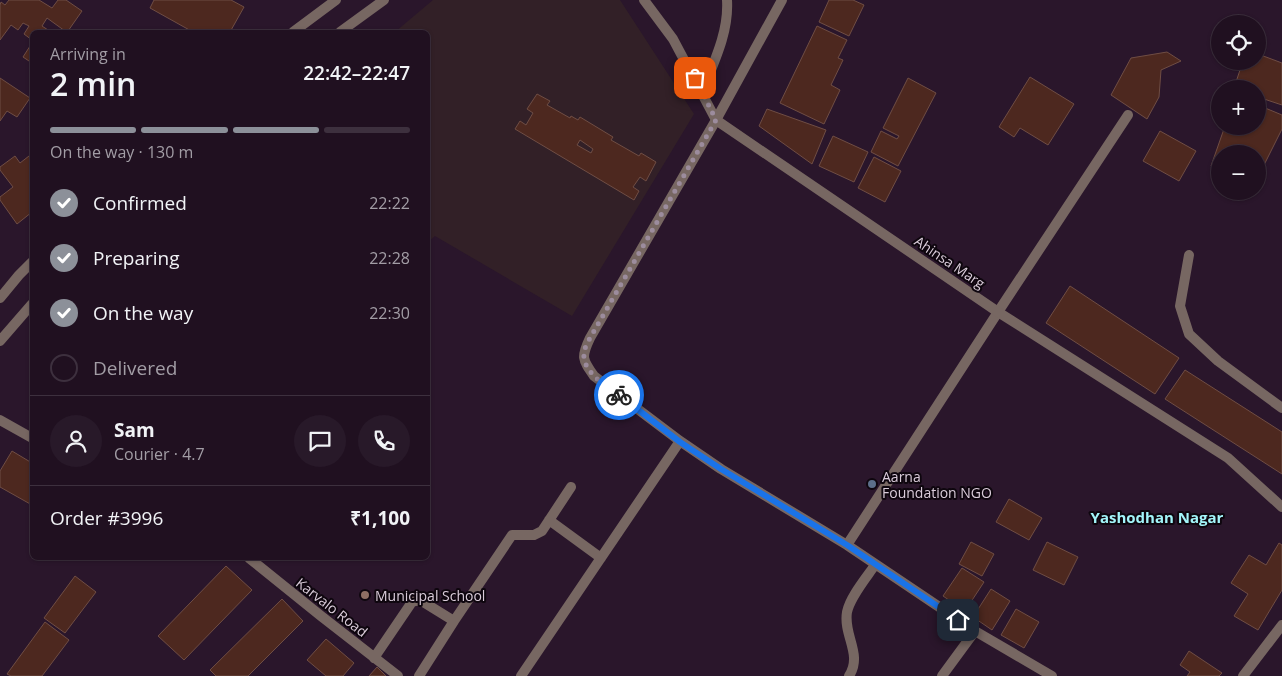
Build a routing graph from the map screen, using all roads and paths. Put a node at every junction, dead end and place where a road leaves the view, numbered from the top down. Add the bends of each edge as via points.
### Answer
1 (336, 0) edge
2 (384, 0) edge
3 (644, 0) edge
4 (727, 0) edge
5 (782, 0) edge
6 (296, 30) edge
7 (343, 30) edge
8 (702, 92) junction
9 (1128, 115) dead end
10 (716, 120) junction
11 (1189, 255) dead end
12 (30, 264) edge
13 (0, 298) edge
14 (30, 306) edge
15 (998, 312) junction
16 (0, 341) edge
17 (1282, 408) edge
18 (0, 420) edge
19 (30, 437) edge
20 (680, 442) junction
21 (571, 487) dead end
22 (1282, 507) edge
23 (549, 520) junction
24 (847, 545) junction
25 (601, 558) junction
26 (251, 560) edge
27 (875, 565) junction
28 (454, 621) junction
29 (1282, 625) edge
30 (975, 630) junction
31 (374, 658) junction
32 (398, 676) edge
33 (419, 676) edge
34 (521, 676) edge
35 (849, 676) edge
36 (942, 676) edge
37 (1052, 676) edge
38 (1243, 676) edge

1 - 6 street
2 - 7 street
3 - 8 street, Ahinsa Marg via 672,39
4 - 8 street via 720,48
5 - 10 street
8 - 10 street, Ahinsa Marg
9 - 15 street
10 - 15 street, Ahinsa Marg
10 - 20 street via 584,350 585,364 594,376
11 - 17 street via 1180,306 1188,334 1218,361
12 - 13 street
14 - 16 street
15 - 22 street, Ahinsa Marg via 1228,458
15 - 24 street
18 - 19 street
20 - 24 street
20 - 25 street
21 - 23 street
23 - 25 street
23 - 28 street via 542,531 534,535 512,535
24 - 27 street
25 - 34 street
26 - 31 street, Karvalo Road
27 - 30 street
27 - 35 street via 851,600 847,612 848,634 855,655 854,668
28 - 31 street via 420,600 412,602
28 - 33 street
29 - 38 street
30 - 36 street
30 - 37 street
31 - 32 street, Karvalo Road

